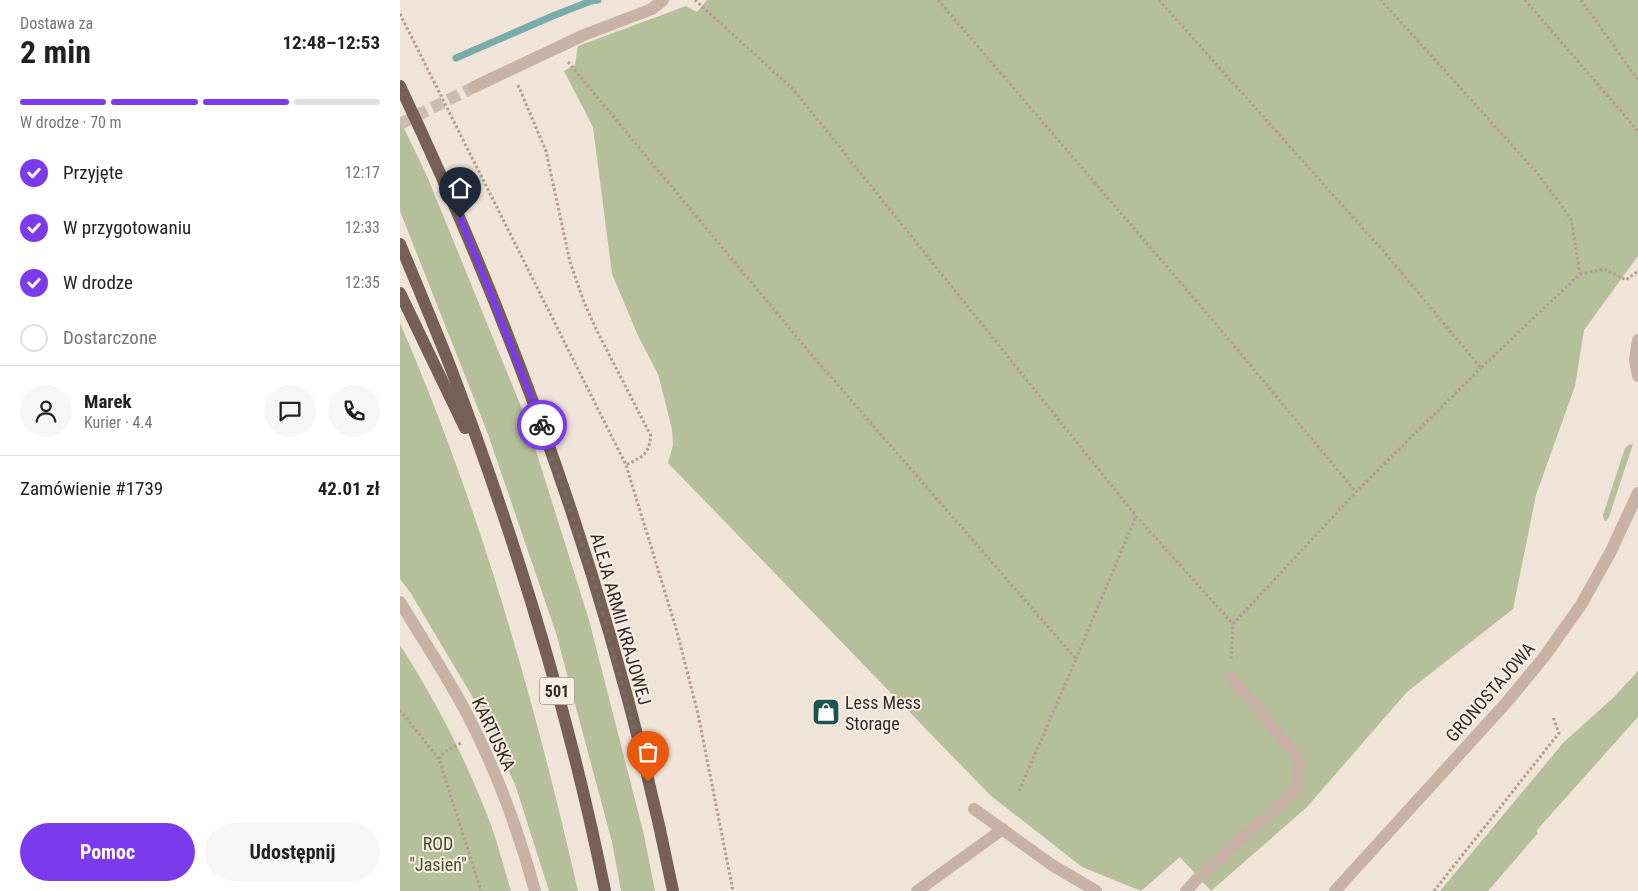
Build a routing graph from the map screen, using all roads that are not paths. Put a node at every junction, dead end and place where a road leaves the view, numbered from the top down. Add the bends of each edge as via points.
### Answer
1 (663, 0) edge
2 (400, 86) edge
3 (474, 87) tunnel mouth
4 (400, 244) edge
5 (400, 293) edge
6 (1638, 340) edge
7 (1638, 376) edge
8 (496, 493) junction
9 (1638, 493) edge
10 (400, 602) edge
11 (1230, 676) road end
12 (974, 809) dead end
13 (1003, 829) junction
14 (665, 852) junction
15 (535, 891) edge
16 (605, 891) edge
17 (673, 891) edge
18 (681, 891) edge
19 (917, 891) edge
20 (1096, 891) edge
21 (1186, 891) edge
22 (1335, 891) edge

1 - 3 street via 652,10 584,35
2 - 14 main road, ALEJA ARMII KRAJOWEJ via 473,248 554,461 613,649
4 - 8 main road, 501 via 450,365
5 - 8 main road
6 - 7 street via 1635,360
8 - 16 main road, 501 via 543,639 591,821
9 - 22 street, GRONOSTAJOWA via 1581,605 1544,657
10 - 15 street, KARTUSKA via 466,712 494,771
11 - 21 street via 1300,760 1297,789
12 - 13 street
13 - 19 street
13 - 20 street via 1052,865
14 - 17 main road, ALEJA ARMII KRAJOWEJ
14 - 18 main road

